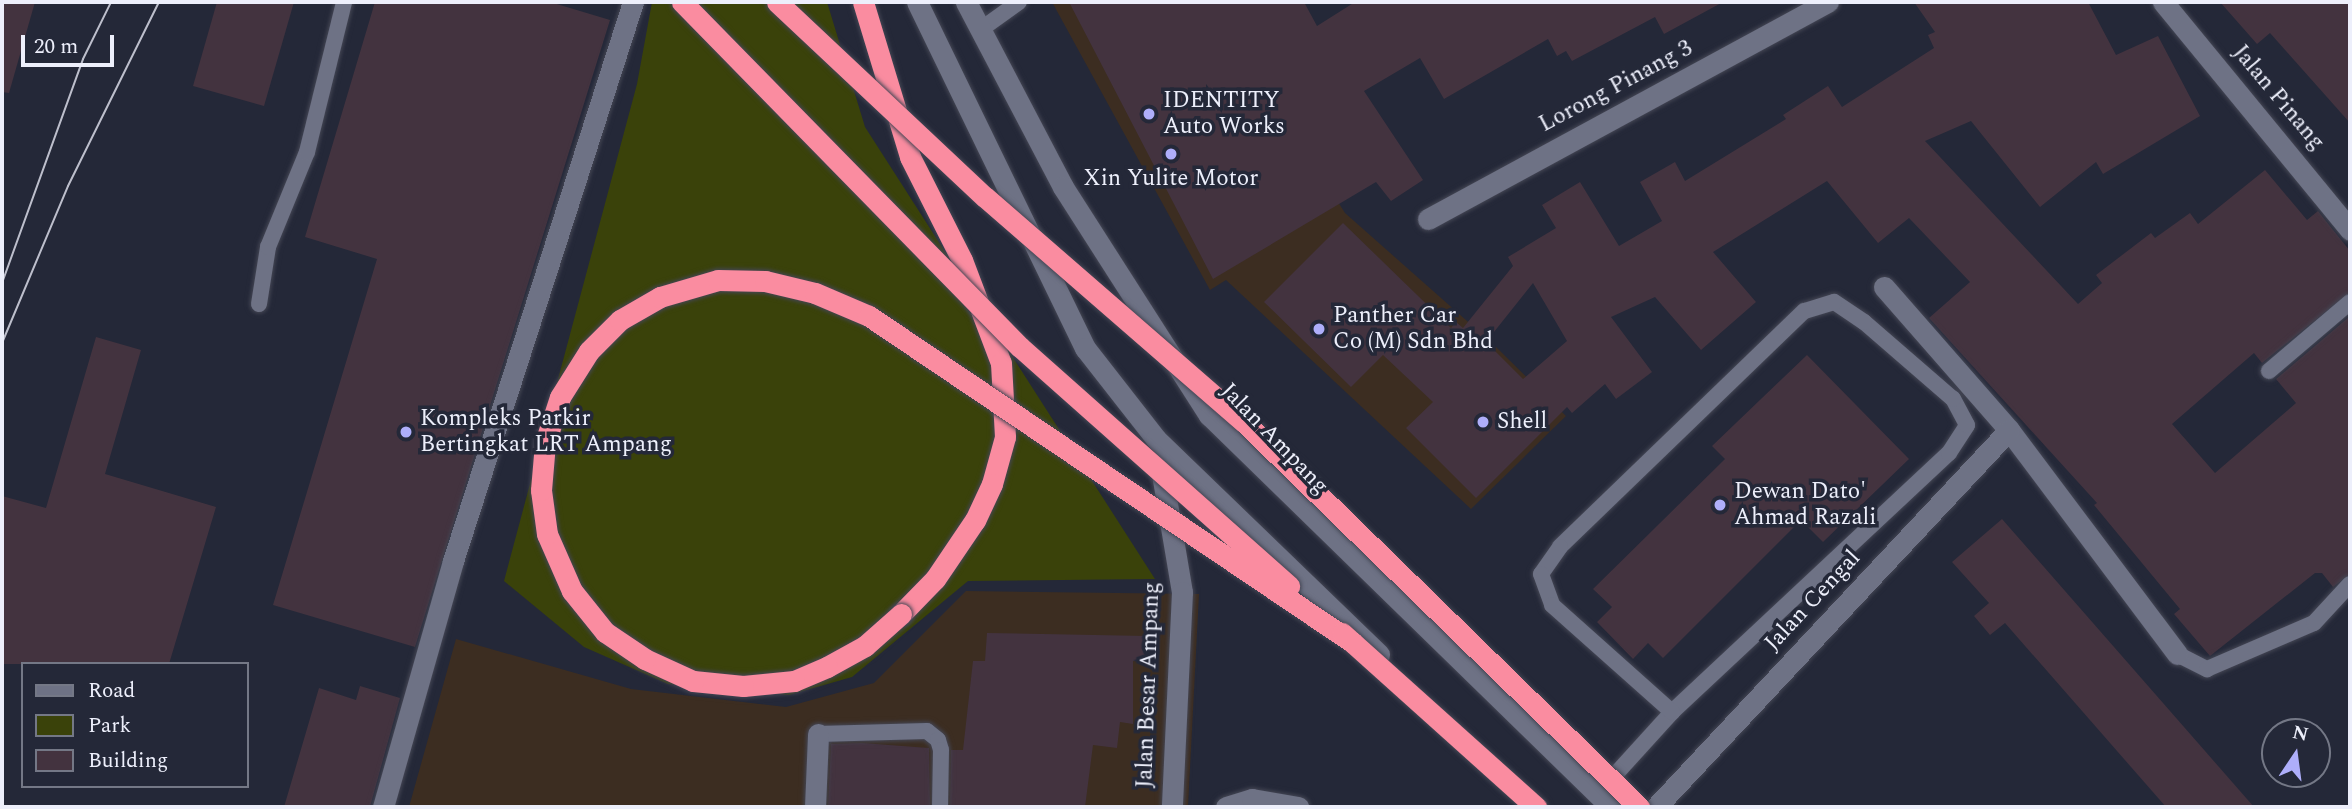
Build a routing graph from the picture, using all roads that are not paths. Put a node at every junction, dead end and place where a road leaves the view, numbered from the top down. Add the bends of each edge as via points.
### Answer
1 (344, 2) edge
2 (633, 2) edge
3 (682, 2) edge
4 (777, 2) edge
5 (863, 2) edge
6 (917, 2) edge
7 (966, 2) edge
8 (1019, 2) edge
9 (1828, 2) edge
10 (2163, 2) edge
11 (980, 30) junction
12 (1428, 219) dead end
13 (2350, 230) edge
14 (1884, 288) dead end
15 (2350, 302) edge
16 (259, 303) dead end
17 (2269, 371) dead end
18 (2009, 430) junction
19 (1156, 439) junction
20 (2350, 584) edge
21 (1352, 642) junction
22 (2177, 654) joint
23 (1672, 712) junction
24 (818, 734) joint
25 (1604, 801) edge
26 (383, 807) edge
27 (815, 807) edge
28 (940, 807) edge
29 (1172, 807) edge
30 (1226, 807) edge
31 (1298, 807) edge
32 (1530, 807) edge
33 (1536, 807) edge
34 (1640, 807) edge
35 (1656, 807) edge

1 - 16 lane via 307,152 268,247
2 - 26 street via 453,561
3 - 21 highway, bridge via 1020,347
4 - 34 highway, bridge via 985,197 1244,422
5 - 21 highway, bridge via 910,157 962,260 1002,363 1005,437 992,484 975,520 934,579 901,614 865,646 794,681 743,686 693,681 645,659 604,632 572,592 547,534 541,490 545,443 560,397 589,351 620,320 660,297 718,280 765,281 815,293 869,316
6 - 19 street via 1085,348
7 - 11 street, Jalan Ampang
8 - 11 lane
9 - 12 street, Lorong Pinang 3
10 - 13 street, Jalan Pinang
11 - 25 street, Jalan Ampang via 1063,187 1209,415
14 - 18 street
15 - 17 lane
18 - 22 street
18 - 35 street, Jalan Cengal
19 - 29 street, Jalan Besar Ampang via 1182,592
19 - 32 street via 1299,573
20 - 22 lane via 2314,623 2207,669
21 - 33 highway, bridge
23 - 23 lane via 1552,605 1541,574 1560,547 1804,311 1834,302 1864,322 1952,399 1967,425 1949,453
23 - 25 lane
24 - 27 street
24 - 28 lane via 928,731 941,750
30 - 31 street via 1252,799

